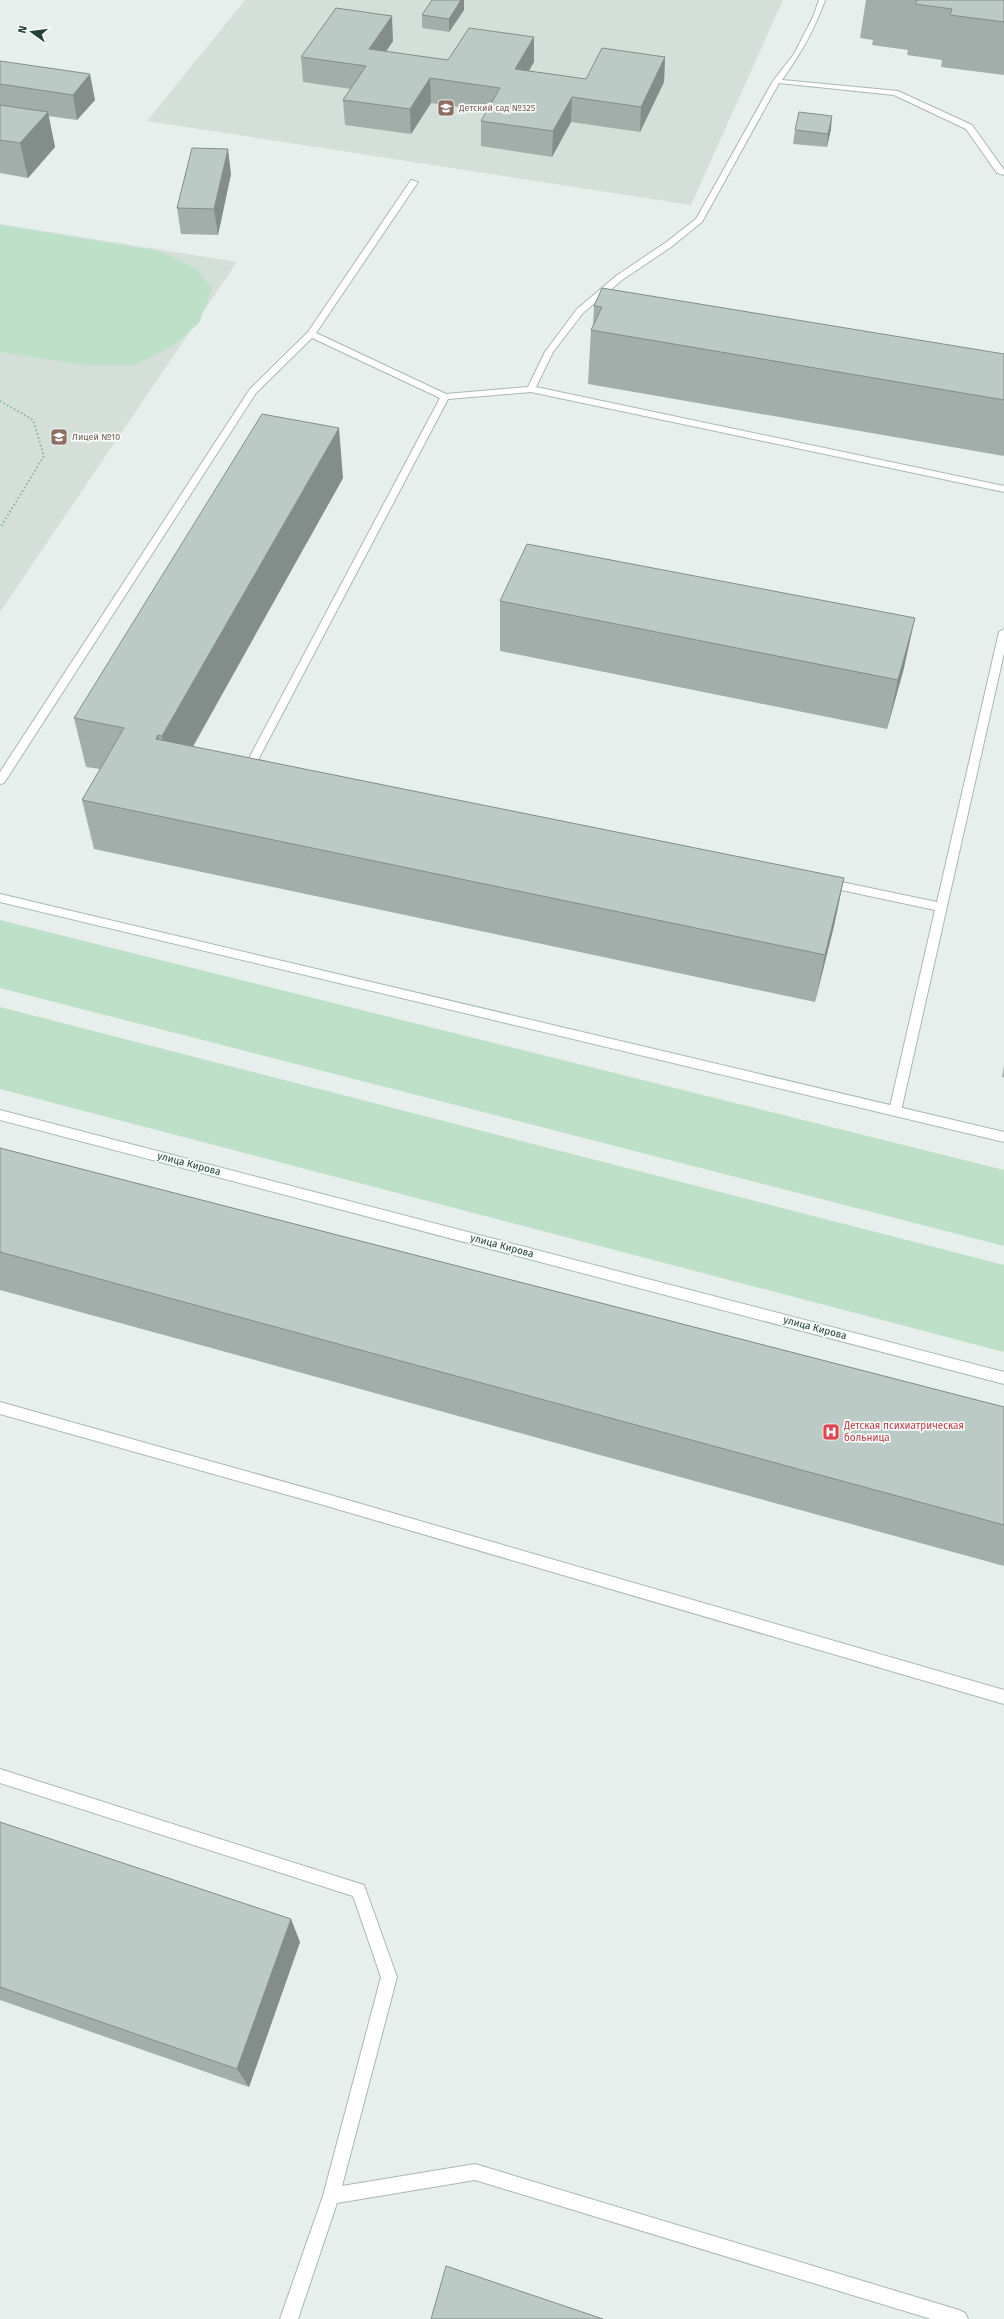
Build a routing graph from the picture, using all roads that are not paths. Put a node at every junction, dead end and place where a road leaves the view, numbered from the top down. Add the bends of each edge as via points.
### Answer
1 (822, 0) edge
2 (777, 81) junction
3 (1004, 173) edge
4 (414, 182) dead end
5 (311, 334) junction
6 (531, 389) junction
7 (445, 397) junction
8 (1004, 489) edge
9 (1004, 632) edge
10 (275, 767) edge
11 (0, 780) edge
12 (818, 881) edge
13 (0, 898) edge
14 (942, 907) junction
15 (895, 1111) junction
16 (0, 1115) edge
17 (1004, 1137) edge
18 (1004, 1378) edge
19 (0, 1408) edge
20 (1004, 1697) edge
21 (0, 1776) edge
22 (331, 2196) junction
23 (289, 2319) edge
24 (959, 2319) edge

1 - 2 main road via 797,54
2 - 3 main road via 895,93 969,127
2 - 6 main road via 699,220 668,245 619,278 580,311 549,352
4 - 5 main road
5 - 7 main road
5 - 11 main road via 253,390
6 - 7 main road
6 - 8 main road
7 - 10 main road via 252,762
9 - 14 main road
12 - 14 main road
13 - 15 main road
14 - 15 main road
15 - 17 main road
16 - 18 main road, улица Кирова
19 - 20 main road via 321,1498
21 - 22 main road via 359,1890 389,1977
22 - 23 main road
22 - 24 main road via 475,2172

